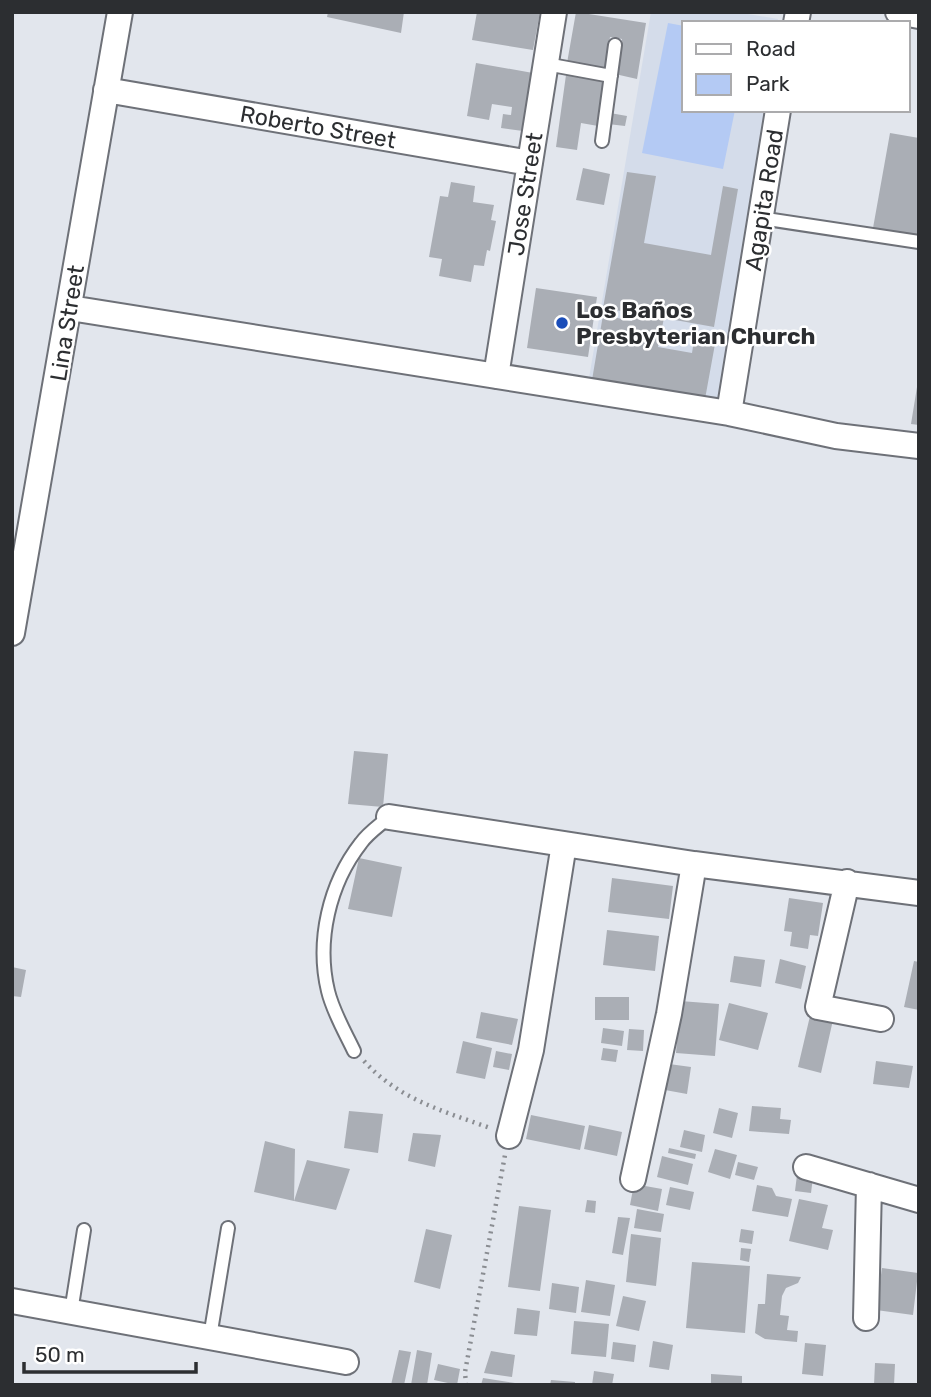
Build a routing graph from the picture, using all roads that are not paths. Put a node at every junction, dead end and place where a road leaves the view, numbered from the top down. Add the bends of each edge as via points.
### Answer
1 (120, 12) edge
2 (554, 12) edge
3 (898, 12) edge
4 (919, 16) edge
5 (615, 45) dead end
6 (546, 64) junction
7 (611, 76) junction
8 (106, 90) junction
9 (778, 112) edge
10 (602, 141) dead end
11 (530, 163) junction
12 (760, 218) junction
13 (919, 242) edge
14 (70, 308) junction
15 (496, 376) junction
16 (729, 413) junction
17 (919, 446) edge
18 (12, 633) edge
19 (389, 817) joint
20 (564, 844) junction
21 (694, 864) junction
22 (847, 882) junction
23 (919, 893) edge
24 (881, 1019) dead end
25 (354, 1051) road end
26 (509, 1136) road end
27 (806, 1167) dead end
28 (633, 1179) dead end
29 (869, 1185) junction
30 (919, 1200) edge
31 (228, 1228) dead end
32 (84, 1230) dead end
33 (12, 1301) edge
34 (71, 1312) junction
35 (866, 1318) dead end
36 (210, 1337) junction
37 (346, 1362) dead end

1 - 8 street, Lina Street
2 - 6 street, Jose Street
3 - 4 street
5 - 7 lane
6 - 7 lane
6 - 11 street, Jose Street
7 - 10 lane
8 - 11 street, Roberto Street
8 - 14 street, Lina Street
9 - 12 street, Agapita Road
11 - 15 street, Jose Street
12 - 13 lane
12 - 16 street, Agapita Road
14 - 15 street
14 - 18 street, Lina Street
15 - 16 street
16 - 17 street via 836,436
19 - 20 street
19 - 25 lane via 356,851 339,879 326,922 322,959 328,993
20 - 21 street
20 - 26 street via 531,1050
21 - 22 street
21 - 28 street via 669,1014
22 - 23 street
22 - 24 street via 818,1007
27 - 29 street
29 - 30 street
29 - 35 street
31 - 36 lane
32 - 34 lane
33 - 34 street
34 - 36 street
36 - 37 street

